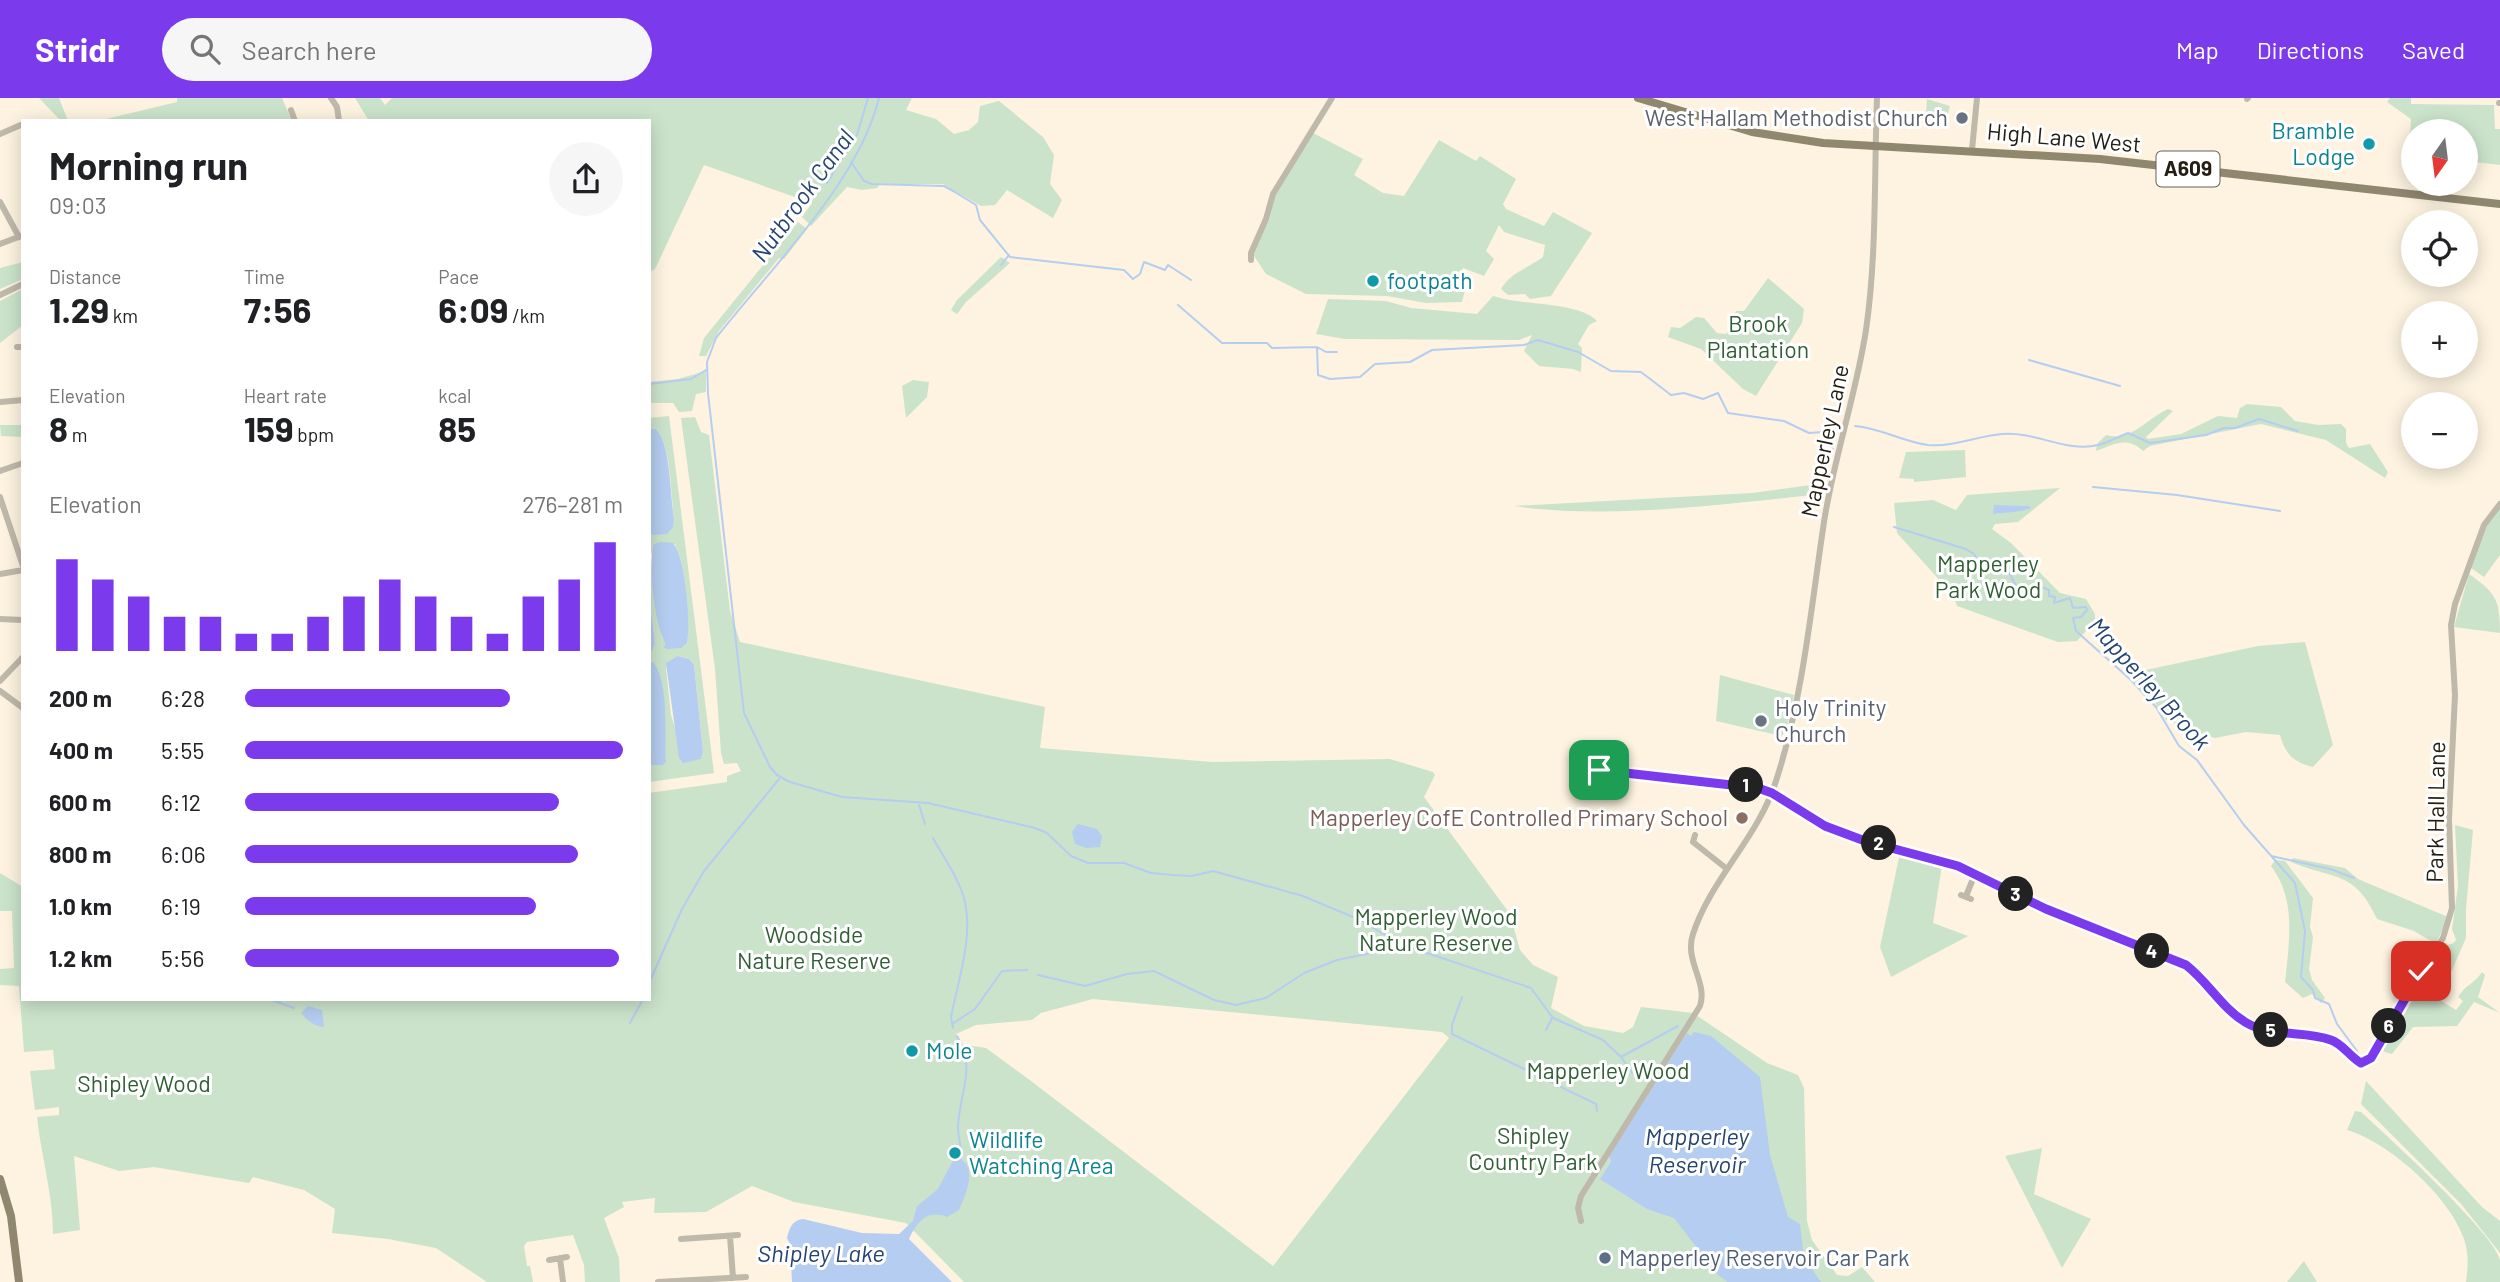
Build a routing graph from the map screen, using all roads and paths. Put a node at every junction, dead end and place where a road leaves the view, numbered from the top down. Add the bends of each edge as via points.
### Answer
1 (343, 98) edge
2 (1332, 98) edge
3 (1638, 98) edge
4 (1877, 98) edge
5 (1977, 98) edge
6 (333, 101) edge
7 (291, 110) dead end
8 (303, 116) dead end
9 (295, 119) edge
10 (297, 119) edge
11 (338, 119) edge
12 (21, 124) edge
13 (0, 134) edge
14 (1875, 146) junction
15 (1972, 149) junction
16 (0, 202) edge
17 (2500, 204) edge
18 (21, 236) edge
19 (0, 244) edge
20 (1251, 260) dead end
21 (21, 285) edge
22 (0, 295) edge
23 (21, 400) edge
24 (0, 402) edge
25 (21, 464) edge
26 (0, 471) edge
27 (0, 497) edge
28 (2500, 504) edge
29 (21, 562) edge
30 (21, 569) edge
31 (0, 574) edge
32 (21, 620) edge
33 (2, 622) edge
34 (21, 659) edge
35 (0, 681) edge
36 (0, 691) edge
37 (21, 707) edge
38 (1599, 770) dead end
39 (1772, 793) junction
40 (1695, 835) dead end
41 (1727, 869) junction
42 (1975, 874) junction
43 (1966, 897) dead end
44 (0, 1179) edge
45 (1581, 1221) dead end
46 (685, 1242) dead end
47 (549, 1260) dead end
48 (733, 1278) junction
49 (746, 1278) dead end
50 (19, 1282) edge
51 (564, 1282) edge
52 (659, 1282) edge

1 - 6 street
2 - 20 street via 1273,194
3 - 14 main road, A609 via 1780,137
4 - 14 street, Mapperley Lane
5 - 15 street
6 - 11 street
7 - 9 street
8 - 10 street
12 - 13 street
14 - 15 main road, High Lane West / A609
14 - 39 street, Mapperley Lane via 1866,330 1826,510 1787,740
15 - 17 main road, High Lane West / A609
16 - 18 street
18 - 19 street
21 - 22 street
23 - 24 street
25 - 26 street
27 - 29 street
28 - 42 street, Park Hall Lane via 2484,526 2451,625 2455,745 2449,819 2453,897 2447,929 2368,1062 2358,1061 2329,1039 2250,1025 2186,965 2063,916
30 - 31 street
32 - 33 street
34 - 35 street
36 - 37 street
38 - 39 street via 1710,780
39 - 41 street, Mapperley Lane
39 - 42 street via 1835,830
40 - 41 street via 1693,842
41 - 45 street, Mapperley Lane via 1690,948 1702,990 1700,1006 1581,1196
42 - 43 street
44 - 50 main road via 11,1216
46 - 48 street via 734,1235
47 - 51 street via 563,1258
48 - 49 street
48 - 52 street

